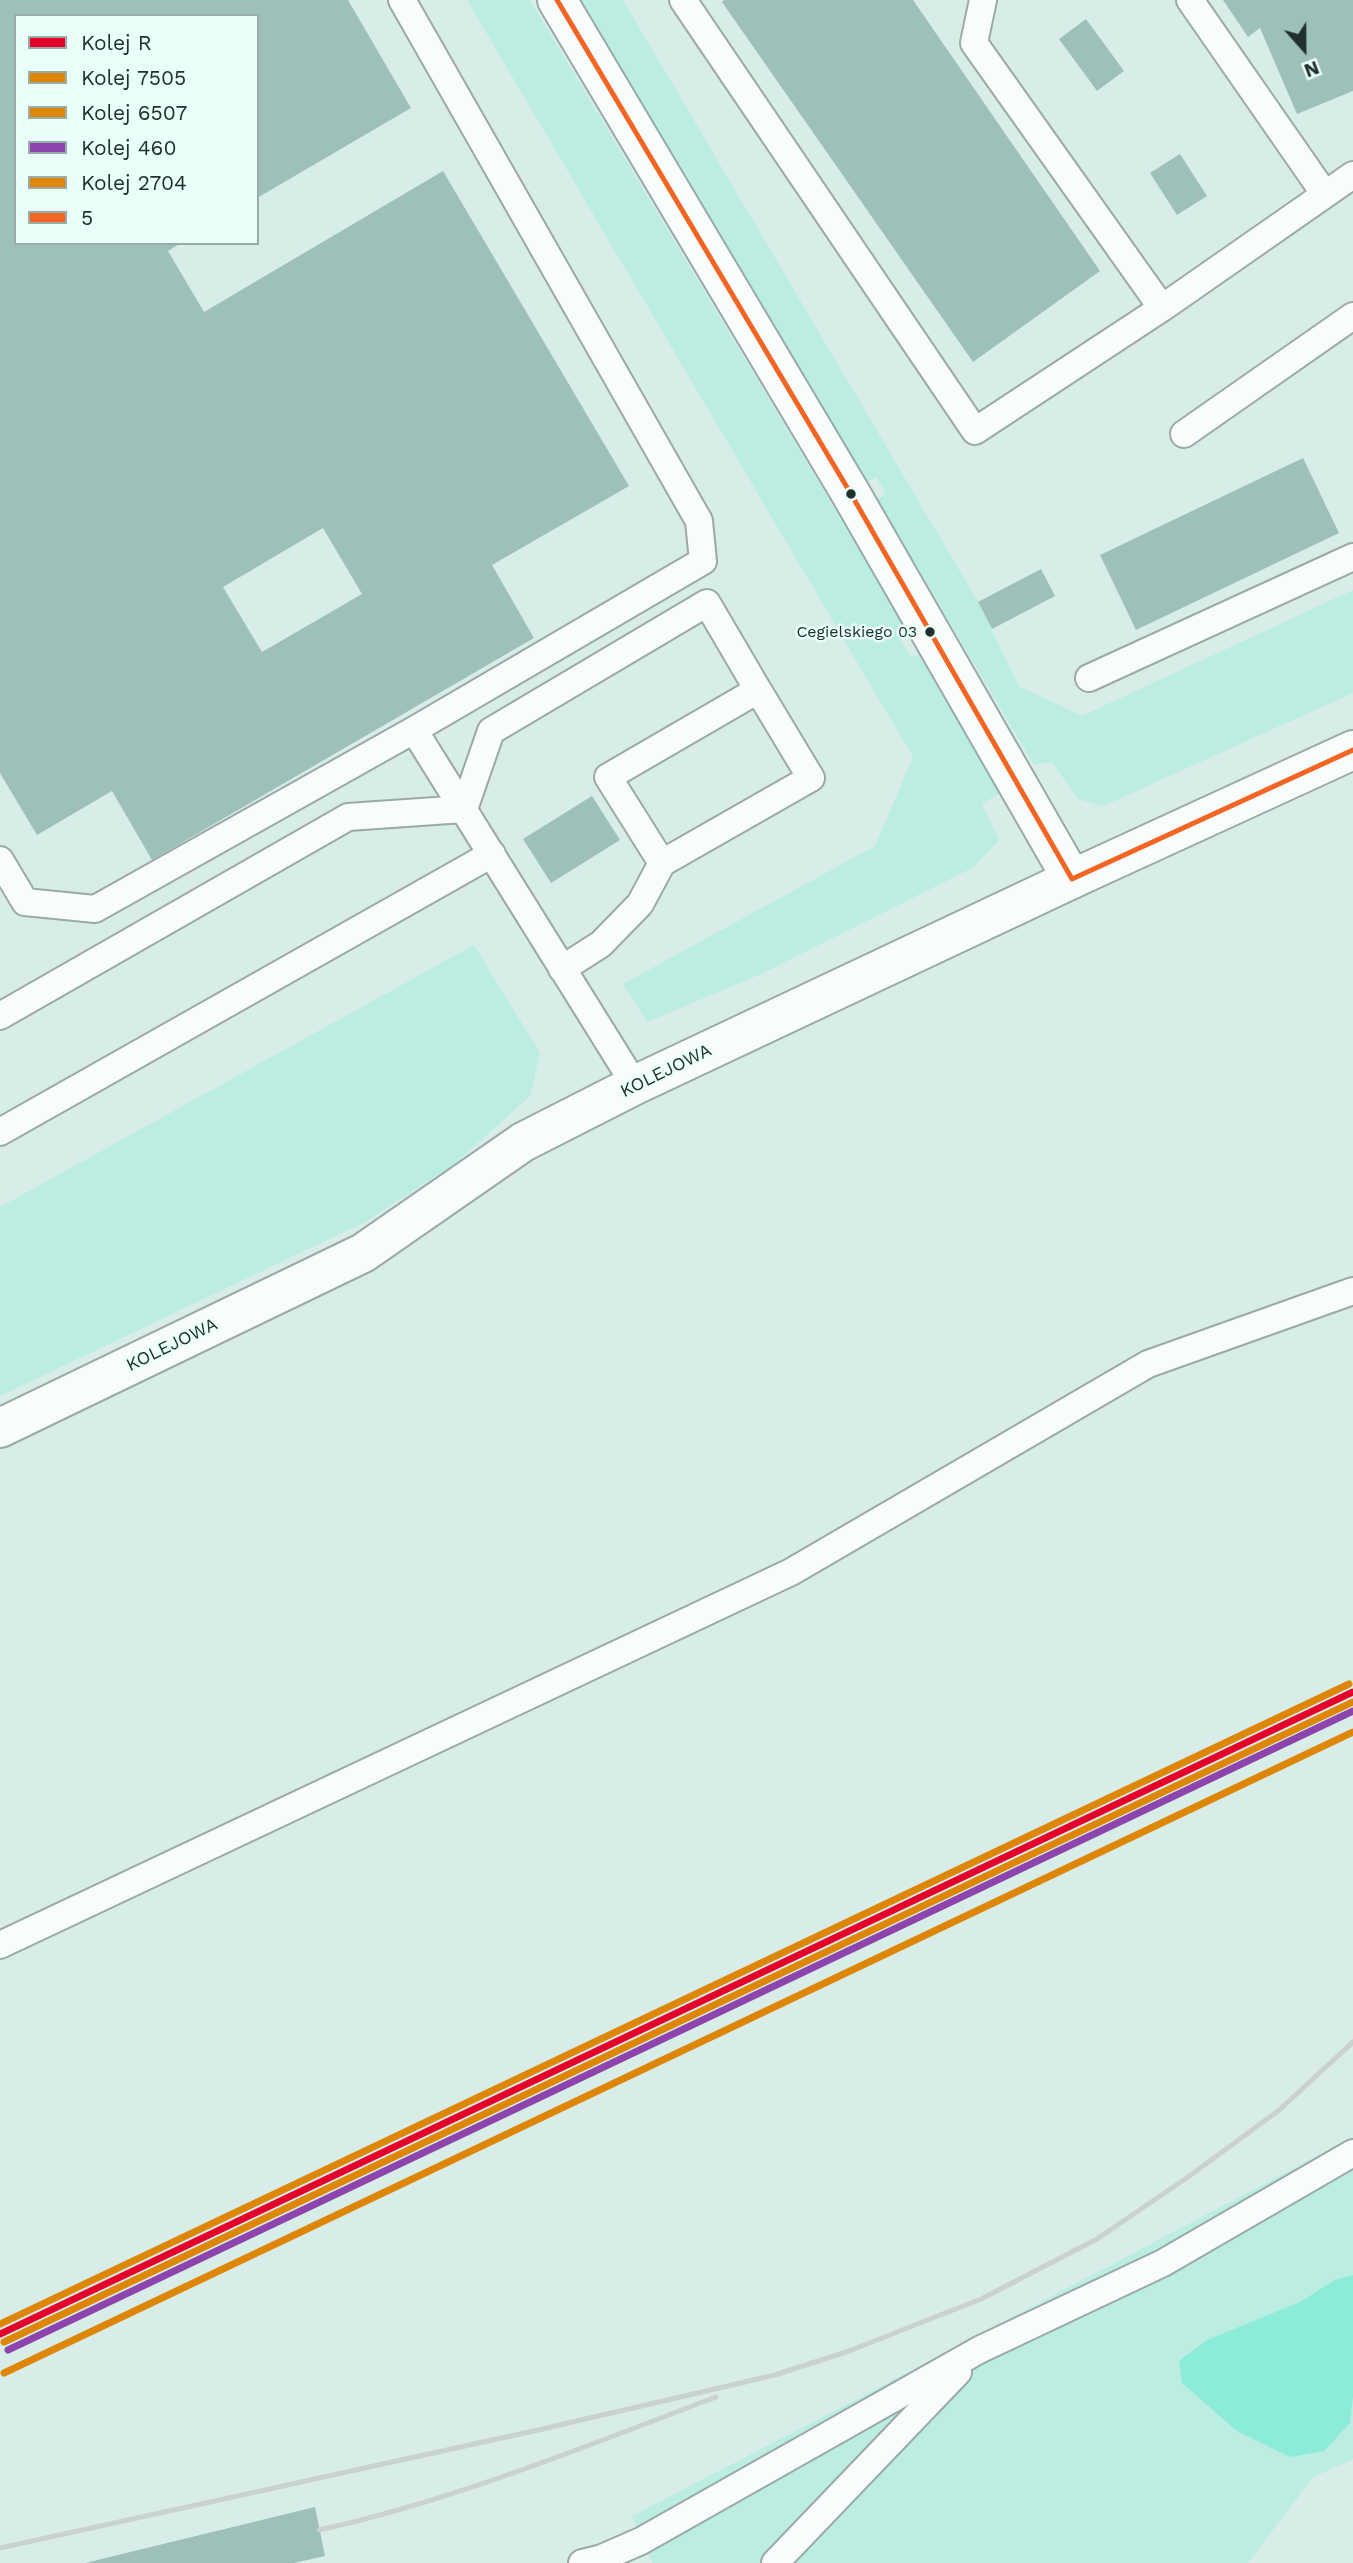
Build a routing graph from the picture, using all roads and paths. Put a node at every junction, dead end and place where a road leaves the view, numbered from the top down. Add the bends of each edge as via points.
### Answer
1 (402, 0) edge
2 (557, 0) edge
3 (683, 0) edge
4 (983, 0) edge
5 (1190, 0) edge
6 (1353, 174) edge
7 (1324, 194) junction
8 (1162, 308) junction
9 (1353, 316) edge
10 (1184, 434) dead end
11 (1353, 557) edge
12 (1089, 678) dead end
13 (758, 690) junction
14 (414, 730) junction
15 (1353, 750) edge
16 (464, 809) junction
17 (492, 854) junction
18 (0, 860) edge
19 (662, 863) junction
20 (1072, 879) junction
21 (562, 968) junction
22 (0, 1016) edge
23 (635, 1086) junction
24 (0, 1132) edge
25 (1353, 1291) edge
26 (0, 1428) edge
27 (0, 1945) edge
28 (1353, 2153) edge
29 (979, 2350) junction
30 (582, 2563) edge
31 (775, 2563) edge

1 - 14 lane via 699,521 703,561
2 - 20 street via 851,494
3 - 8 lane via 975,431
4 - 8 lane via 974,43
5 - 7 lane
6 - 7 lane
7 - 8 lane
9 - 10 lane
11 - 12 lane
13 - 16 lane via 706,603 491,731
13 - 19 lane via 811,778
13 - 19 lane via 608,777
14 - 16 lane
14 - 18 lane via 95,909 25,902
15 - 20 street, KOLEJOWA
16 - 17 lane
16 - 22 lane via 348,817
17 - 21 lane
17 - 24 lane
19 - 21 lane via 640,904 601,944
20 - 23 street, KOLEJOWA
21 - 23 lane
23 - 26 street, KOLEJOWA via 523,1142 363,1253
25 - 27 lane via 1149,1364 791,1573
28 - 29 lane via 1163,2263
29 - 30 lane via 641,2541
29 - 31 lane

